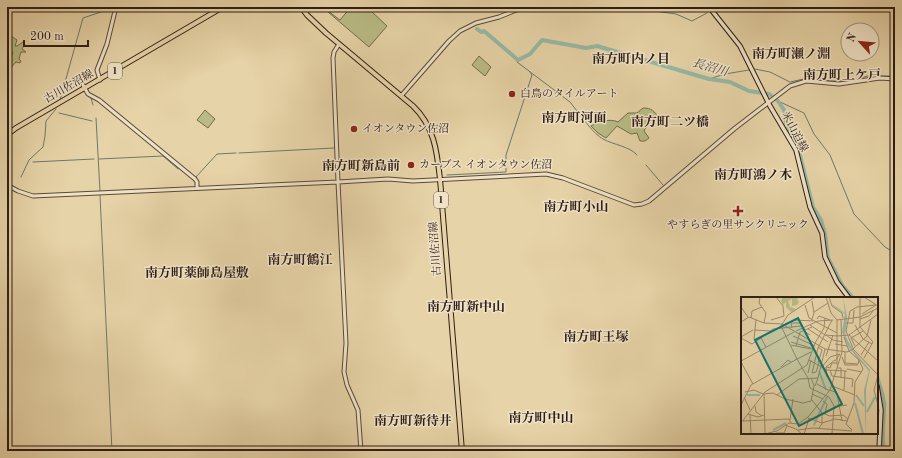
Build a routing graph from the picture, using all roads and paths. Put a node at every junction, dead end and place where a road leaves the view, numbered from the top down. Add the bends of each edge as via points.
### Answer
1 (116, 7) edge
2 (223, 7) edge
3 (301, 7) edge
4 (524, 7) edge
5 (709, 7) edge
6 (339, 44) junction
7 (895, 79) edge
8 (100, 80) junction
9 (83, 87) junction
10 (401, 96) junction
11 (768, 102) junction
12 (7, 135) edge
13 (440, 179) junction
14 (338, 182) junction
15 (7, 185) edge
16 (197, 188) junction
17 (848, 297) edge
18 (878, 391) edge
19 (361, 451) edge
20 (462, 451) edge
21 (879, 451) edge

1 - 8 street via 106,48 97,70
2 - 8 main road, 古川佐沼線 / 1
3 - 6 main road, 古川佐沼線 / 1
4 - 10 street via 469,26 452,38
5 - 11 main road, 米山迫線 via 740,46
6 - 10 main road, 古川佐沼線 / 1
6 - 14 street via 333,58
7 - 11 street via 880,78 839,84 802,81 790,86
8 - 9 main road, 古川佐沼線 / 1
9 - 12 main road, 古川佐沼線 / 1
9 - 16 street via 88,94 100,100 193,177 197,182
10 - 13 main road, 古川佐沼線 / 1 via 419,112 430,128
11 - 13 street via 642,204 630,204 552,175
11 - 17 main road, 米山迫線 via 797,152 810,207 822,233 825,257 837,282
13 - 14 street
13 - 20 main road, 古川佐沼線 / 1
14 - 16 street
14 - 19 street via 346,344 344,372 347,385 358,406
15 - 16 street via 33,196
18 - 21 main road via 881,406

